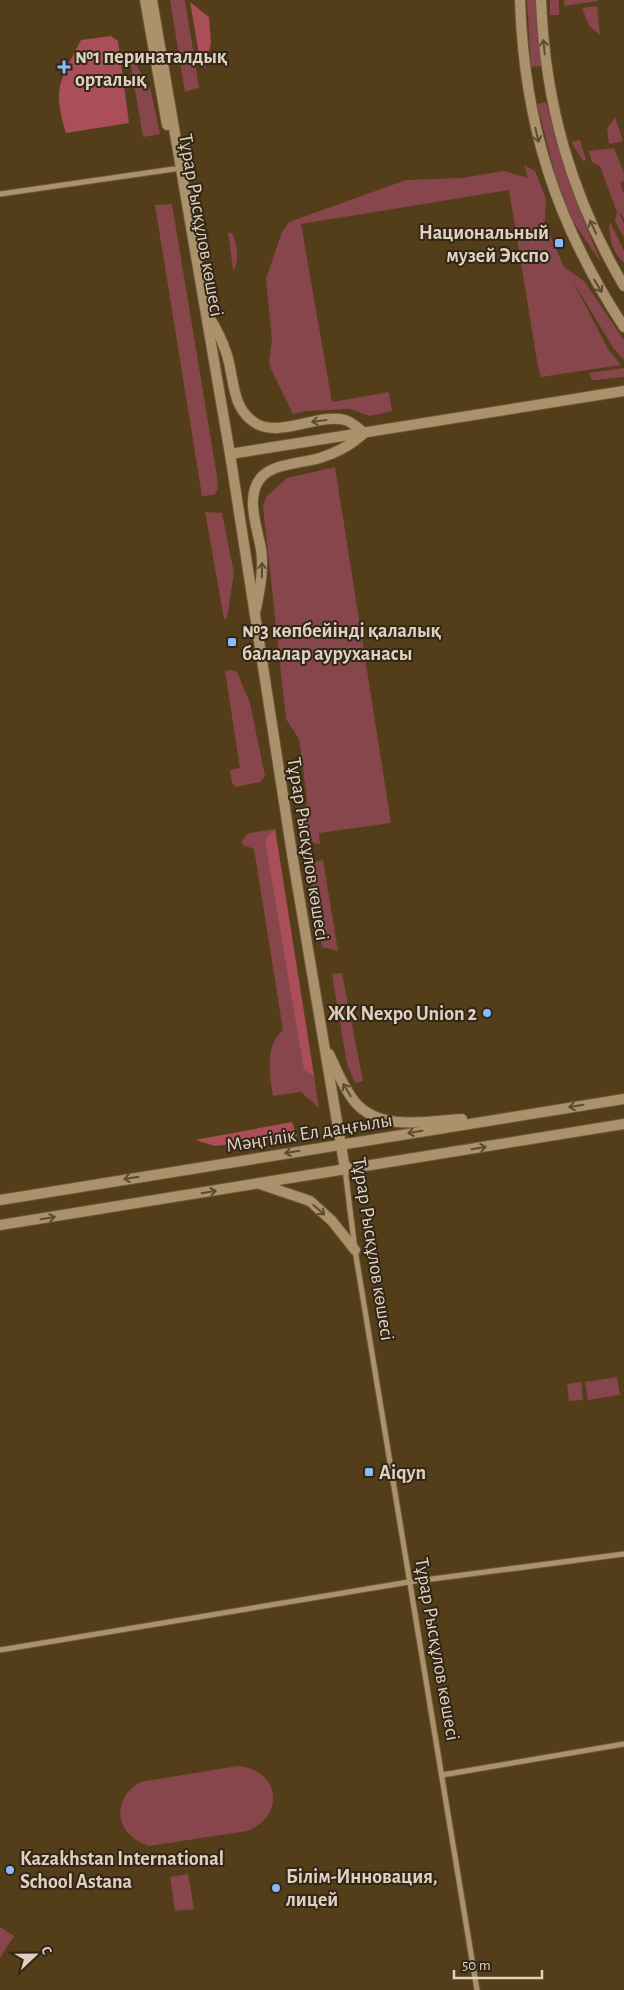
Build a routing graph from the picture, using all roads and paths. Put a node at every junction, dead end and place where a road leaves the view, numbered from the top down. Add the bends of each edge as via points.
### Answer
1 (145, 0) edge
2 (152, 0) edge
3 (520, 0) edge
4 (542, 0) edge
5 (174, 169) junction
6 (0, 194) edge
7 (624, 286) edge
8 (205, 310) junction
9 (624, 327) edge
10 (624, 392) edge
11 (364, 433) junction
12 (230, 454) junction
13 (255, 618) junction
14 (323, 1040) junction
15 (624, 1098) edge
16 (523, 1115) junction
17 (624, 1124) edge
18 (340, 1145) junction
19 (345, 1169) junction
20 (259, 1184) junction
21 (0, 1200) edge
22 (0, 1225) edge
23 (355, 1250) junction
24 (624, 1554) edge
25 (409, 1582) junction
26 (0, 1650) edge
27 (624, 1744) edge
28 (442, 1775) junction
29 (477, 1990) edge

1 - 5 street, Тұрар Рысқұлов көшесі
2 - 8 street, Тұрар Рысқұлов көшесі
3 -> 9 street via 528,88 552,189 581,255
7 -> 4 street via 576,188 561,142 550,93
5 - 6 street
5 - 12 street, Тұрар Рысқұлов көшесі via 221,433
11 -> 8 street via 344,420 278,427 251,420 236,399 226,353
8 - 12 street, Тұрар Рысқұлов көшесі
10 - 11 street
11 - 12 street
13 -> 11 street via 263,572 253,503 259,479 276,467 330,454
12 - 13 street, Тұрар Рысқұлов көшесі
13 - 14 street, Тұрар Рысқұлов көшесі
16 -> 14 street via 406,1123 383,1120 356,1104
14 - 18 street, Тұрар Рысқұлов көшесі
15 -> 16 street, Мәңгілік Ел даңғылы
16 -> 18 street, Мәңгілік Ел даңғылы
19 -> 17 street
18 - 19 street, Тұрар Рысқұлов көшесі
18 -> 21 street, Мәңгілік Ел даңғылы
19 - 20 street
19 - 23 street, Тұрар Рысқұлов көшесі
22 -> 20 street
20 -> 23 street via 310,1201 332,1221
23 - 25 street, Тұрар Рысқұлов көшесі
24 - 25 street
25 - 26 street
25 - 28 street, Тұрар Рысқұлов көшесі
27 - 28 street
28 - 29 street, Тұрар Рысқұлов көшесі

